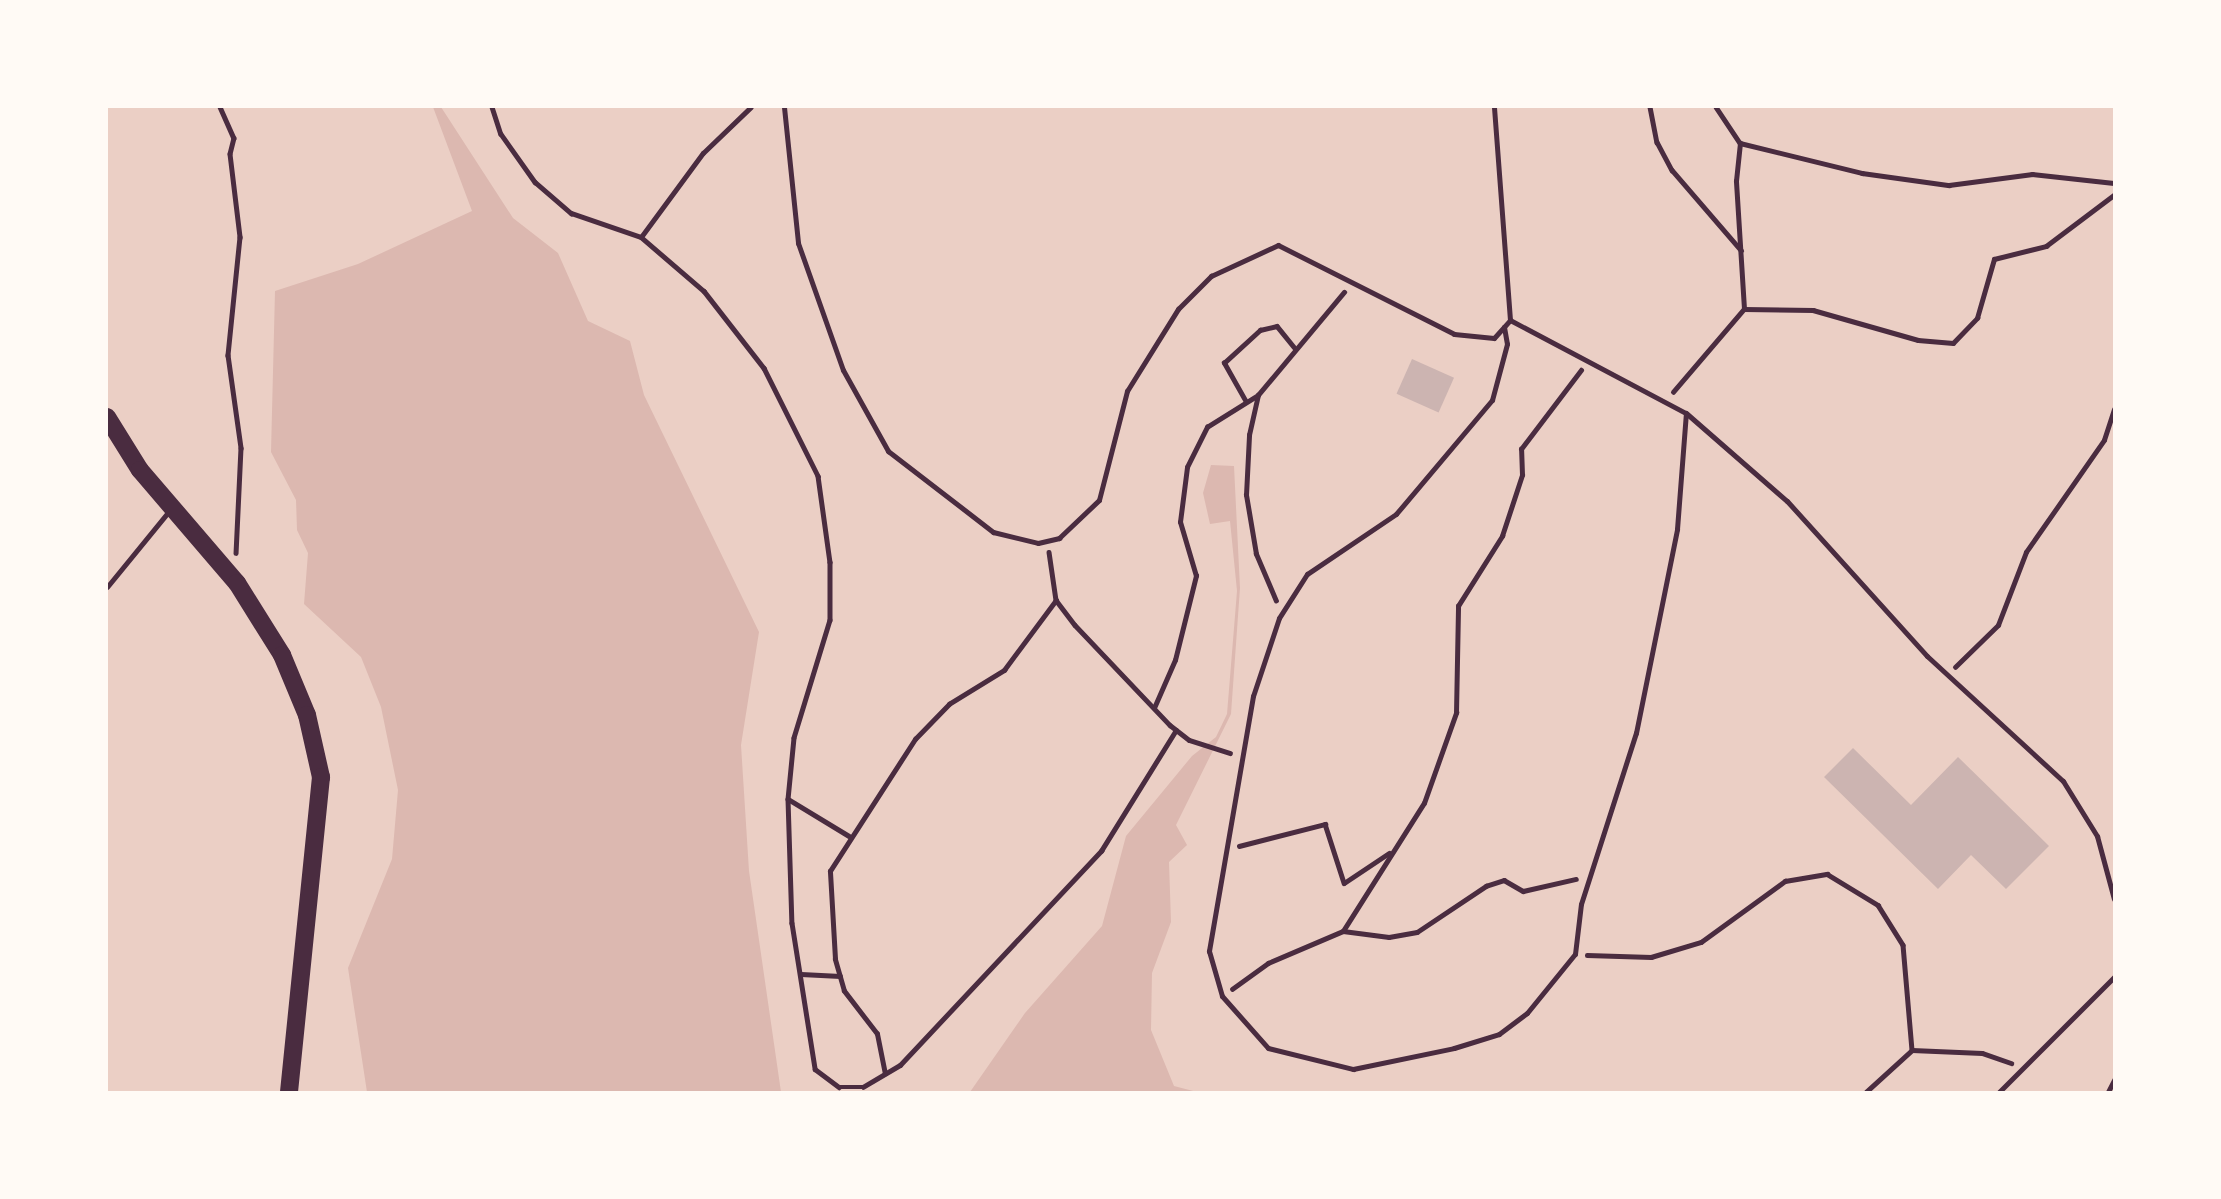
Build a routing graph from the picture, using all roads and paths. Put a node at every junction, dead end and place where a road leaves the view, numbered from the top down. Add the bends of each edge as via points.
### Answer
1 (220, 107) edge
2 (492, 107) edge
3 (751, 107) edge
4 (784, 107) edge
5 (1494, 107) edge
6 (1650, 107) edge
7 (1716, 107) edge
8 (1740, 143) junction
9 (2114, 183) edge
10 (2114, 195) edge
11 (641, 237) junction
12 (1743, 253) junction
13 (1357, 286) junction
14 (1744, 309) junction
15 (1510, 320) junction
16 (1504, 327) junction
17 (1294, 347) junction
18 (1589, 361) junction
19 (1258, 395) junction
20 (1666, 401) junction
21 (1246, 402) junction
22 (2114, 410) edge
23 (1686, 413) junction
24 (107, 417) edge
25 (171, 509) junction
26 (236, 529) dead end
27 (1049, 541) junction
28 (107, 587) edge
29 (1056, 600) junction
30 (1279, 606) dead end
31 (1947, 676) junction
32 (1154, 708) junction
33 (1176, 730) junction
34 (1245, 757) junction
35 (788, 799) junction
36 (849, 836) junction
37 (1392, 850) junction
38 (1225, 851) junction
39 (1590, 876) junction
40 (2114, 899) edge
41 (1343, 931) junction
42 (1575, 954) junction
43 (801, 974) junction
44 (840, 976) junction
45 (2114, 977) edge
46 (1222, 996) junction
47 (1912, 1050) junction
48 (2022, 1067) junction
49 (885, 1074) junction
50 (2114, 1080) edge
51 (289, 1092) edge
52 (1866, 1092) edge
53 (1999, 1092) edge
54 (2108, 1092) edge

1 - 26 path via 234,138 230,154 240,237 228,355 241,448
2 - 11 path via 501,134 536,182 571,213
3 - 11 path via 703,153
4 - 27 lane via 798,243 843,370 888,452 993,532
5 - 15 lane
6 - 12 path via 1657,142 1672,170
7 - 8 path
8 - 9 path via 1862,173 1949,185 2032,174
8 - 12 path via 1736,181
10 - 14 path via 2046,246 1994,259 1977,318 1953,342 1917,340 1813,310
11 - 35 path via 704,291 764,368 818,476 830,562 830,620 794,738
12 - 14 path
13 - 16 lane via 1454,334 1494,338
13 - 17 path via 1336,295
13 - 27 lane via 1278,245 1211,276 1178,309 1127,391 1099,500 1086,518
14 - 20 path
15 - 16 lane
15 - 18 lane
16 - 34 lane via 1507,344 1492,400 1464,437 1396,514 1307,574 1279,618 1253,696
17 - 19 path
17 - 21 path via 1277,326 1260,330 1224,363
18 - 20 lane
18 - 37 path via 1526,440 1502,536 1458,606 1456,713 1424,803
19 - 21 path
19 - 30 path via 1246,495 1256,554
20 - 23 lane
21 - 32 path via 1207,427 1187,467 1180,522 1196,576 1175,660
22 - 31 path via 2104,440 2026,552 1998,625
23 - 31 lane via 1787,501
23 - 39 lane via 1677,529 1636,733
24 - 25 main road
25 - 28 lane
25 - 51 main road via 237,583 282,655 307,715 321,777
27 - 29 path
29 - 32 path
29 - 36 path via 1004,670 949,704 915,739
31 - 40 lane via 2063,781 2097,836
32 - 33 path
33 - 34 path
33 - 49 path via 1101,851 934,1033
34 - 38 lane
35 - 36 path
35 - 43 path via 792,923
36 - 44 path via 830,871
37 - 38 path via 1370,871 1344,883 1325,824
37 - 41 path
38 - 46 lane via 1224,892 1209,951
39 - 41 path via 1523,891 1504,880 1417,932 1389,937
39 - 42 lane
41 - 46 path via 1268,963
42 - 46 lane via 1527,1013 1499,1034 1353,1069 1268,1048
42 - 47 path via 1651,957 1702,942 1785,881 1827,874 1878,905 1903,945
43 - 44 path
43 - 49 path via 815,1069 839,1087 863,1087
44 - 49 path via 877,1034
45 - 48 lane
47 - 48 path via 1982,1053
47 - 52 path
48 - 53 lane
50 - 54 path

